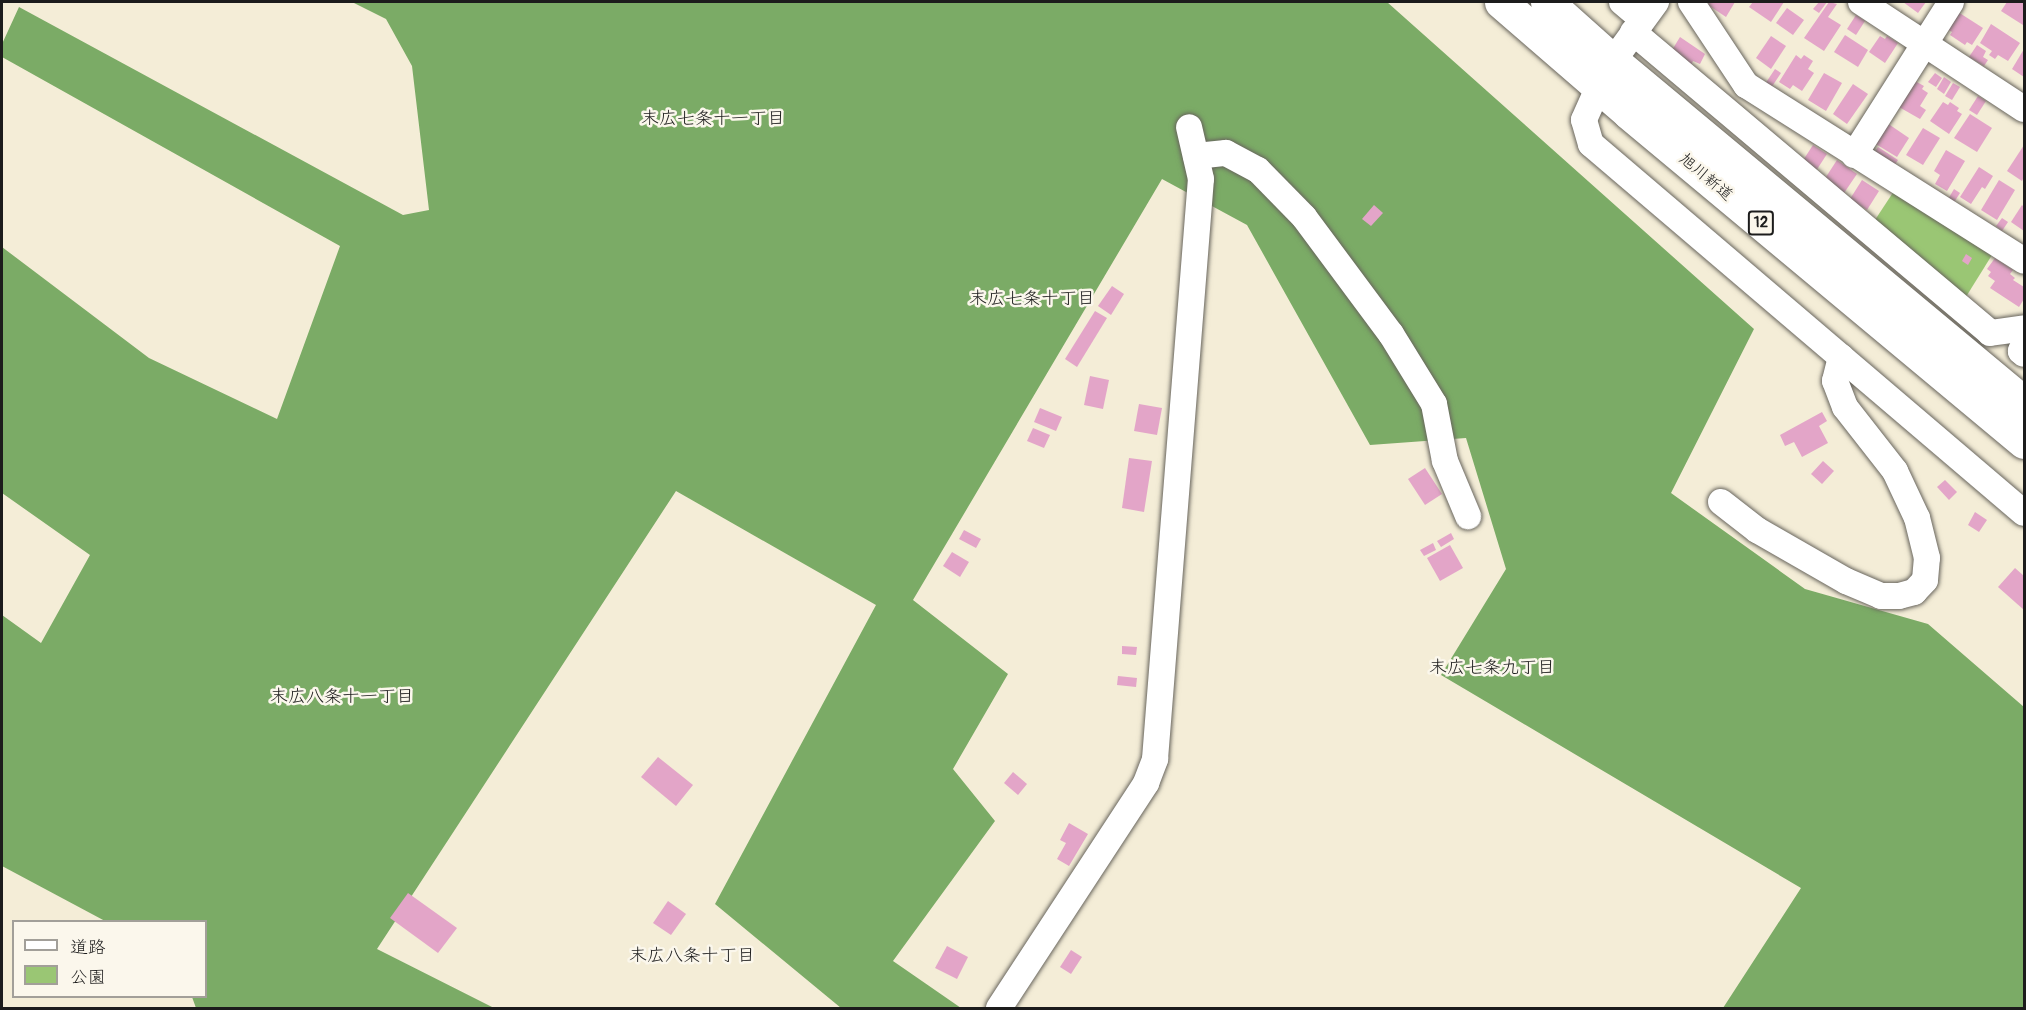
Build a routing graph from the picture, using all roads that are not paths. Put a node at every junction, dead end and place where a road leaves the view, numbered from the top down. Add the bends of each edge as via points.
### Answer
1 (1501, 2) edge
2 (1547, 2) edge
3 (1622, 2) edge
4 (1691, 2) edge
5 (1861, 2) edge
6 (1951, 2) edge
7 (1644, 17) edge
8 (1925, 43) junction
9 (1606, 74) junction
10 (2025, 109) edge
11 (1189, 127) dead end
12 (1854, 155) junction
13 (1196, 156) junction
14 (2025, 261) edge
15 (2025, 327) edge
16 (2025, 344) edge
17 (2025, 354) edge
18 (1841, 357) junction
19 (2025, 403) edge
20 (2025, 442) edge
21 (1721, 501) dead end
22 (2025, 513) edge
23 (1467, 516) dead end
24 (999, 1008) edge

1 - 9 highway, 旭川新道 / 12
2 - 9 highway, 旭川新道 / 12
3 - 7 street
4 - 12 street via 1746,85
5 - 8 street
6 - 8 street
7 - 9 street
7 - 15 street via 1990,333
8 - 10 street
8 - 12 street
9 - 18 street via 1584,120 1591,144
9 - 19 highway, 旭川新道 / 12
9 - 20 highway, 旭川新道 / 12
11 - 13 street
12 - 14 street
13 - 23 street via 1226,153 1258,170 1304,217 1391,334 1434,404 1445,461
13 - 24 street via 1202,179 1155,759 1146,783
16 - 17 street via 2021,351
18 - 21 street via 1835,381 1845,407 1895,471 1917,518 1927,558 1925,580 1914,592 1881,596 1846,581 1756,530
18 - 22 street

